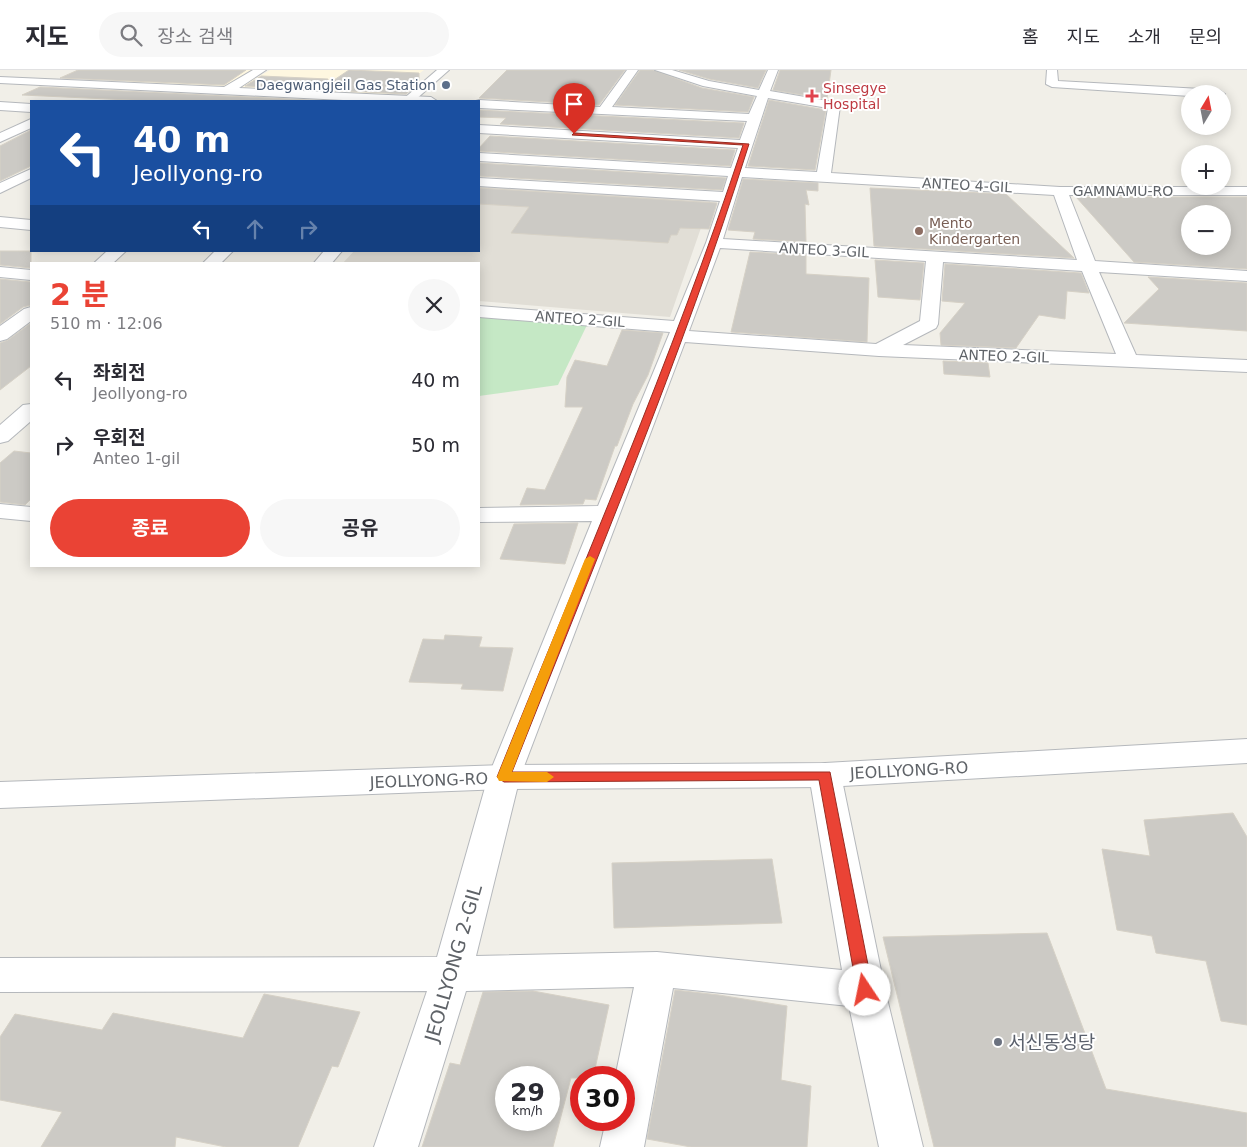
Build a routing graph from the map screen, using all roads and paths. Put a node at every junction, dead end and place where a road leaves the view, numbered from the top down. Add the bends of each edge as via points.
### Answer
1 (261, 70) edge
2 (444, 70) edge
3 (633, 70) edge
4 (660, 70) edge
5 (771, 70) edge
6 (1052, 70) edge
7 (134, 74) dead end
8 (0, 80) edge
9 (110, 85) junction
10 (226, 91) junction
11 (1181, 92) edge
12 (763, 94) junction
13 (84, 97) dead end
14 (390, 100) edge
15 (409, 100) edge
16 (480, 104) edge
17 (0, 106) edge
18 (30, 108) edge
19 (604, 110) junction
20 (754, 121) junction
21 (30, 123) edge
22 (480, 129) edge
23 (0, 138) edge
24 (746, 144) junction
25 (480, 157) edge
26 (737, 173) junction
27 (30, 174) edge
28 (824, 178) junction
29 (480, 182) edge
30 (0, 189) edge
31 (1060, 191) junction
32 (1247, 191) edge
33 (729, 197) junction
34 (0, 222) edge
35 (30, 225) edge
36 (714, 243) junction
37 (117, 252) edge
38 (224, 252) edge
39 (333, 252) edge
40 (935, 257) junction
41 (103, 262) edge
42 (212, 262) edge
43 (323, 262) edge
44 (1088, 266) junction
45 (0, 272) edge
46 (30, 275) edge
47 (1247, 276) edge
48 (480, 311) edge
49 (30, 314) edge
50 (680, 331) junction
51 (1, 334) edge
52 (879, 350) junction
53 (1128, 359) junction
54 (1247, 366) edge
55 (30, 411) edge
56 (0, 436) edge
57 (0, 511) edge
58 (608, 513) junction
59 (30, 514) edge
60 (480, 515) edge
61 (1247, 751) edge
62 (825, 775) junction
63 (504, 777) junction
64 (0, 796) edge
65 (657, 969) junction
66 (452, 974) junction
67 (0, 975) edge
68 (865, 990) junction
69 (396, 1147) edge
70 (622, 1147) edge
71 (901, 1147) edge

1 - 10 street
2 - 15 street
3 - 19 street
4 - 12 street via 707,84
5 - 12 street
6 - 11 street via 1052,84
7 - 9 street
8 - 9 street
9 - 10 street
9 - 13 street
10 - 14 street
12 - 20 street
12 - 28 street via 834,106
16 - 19 street
17 - 18 street
19 - 20 street
20 - 24 street
21 - 23 street
22 - 24 street
24 - 26 street
25 - 26 street, ANTEO 4-GIL
26 - 28 street, ANTEO 4-GIL
26 - 33 street
27 - 30 street
28 - 31 street, ANTEO 4-GIL
29 - 33 street
31 - 32 street, GAMNAMU-RO
31 - 44 street
33 - 36 street
34 - 35 street
36 - 40 street, ANTEO 3-GIL
36 - 50 street
37 - 41 street
38 - 42 street
39 - 43 street
40 - 44 street, ANTEO 3-GIL
40 - 52 street via 929,324
44 - 47 street, ANTEO 3-GIL
44 - 53 street
45 - 46 street
48 - 50 street, ANTEO 2-GIL
49 - 51 street
50 - 52 street, ANTEO 2-GIL
50 - 58 street, JEOLLYONG 2-GIL
52 - 53 street, ANTEO 2-GIL
53 - 54 street, ANTEO 2-GIL
55 - 56 street
57 - 59 street
58 - 60 street
58 - 63 street, JEOLLYONG 2-GIL
61 - 62 street, JEOLLYONG-RO
62 - 63 street, JEOLLYONG-RO
62 - 68 street
63 - 64 street, JEOLLYONG-RO
63 - 66 street, JEOLLYONG 2-GIL
65 - 66 street
65 - 68 street
65 - 70 street
66 - 67 street
66 - 69 street, JEOLLYONG 2-GIL
68 - 71 street

